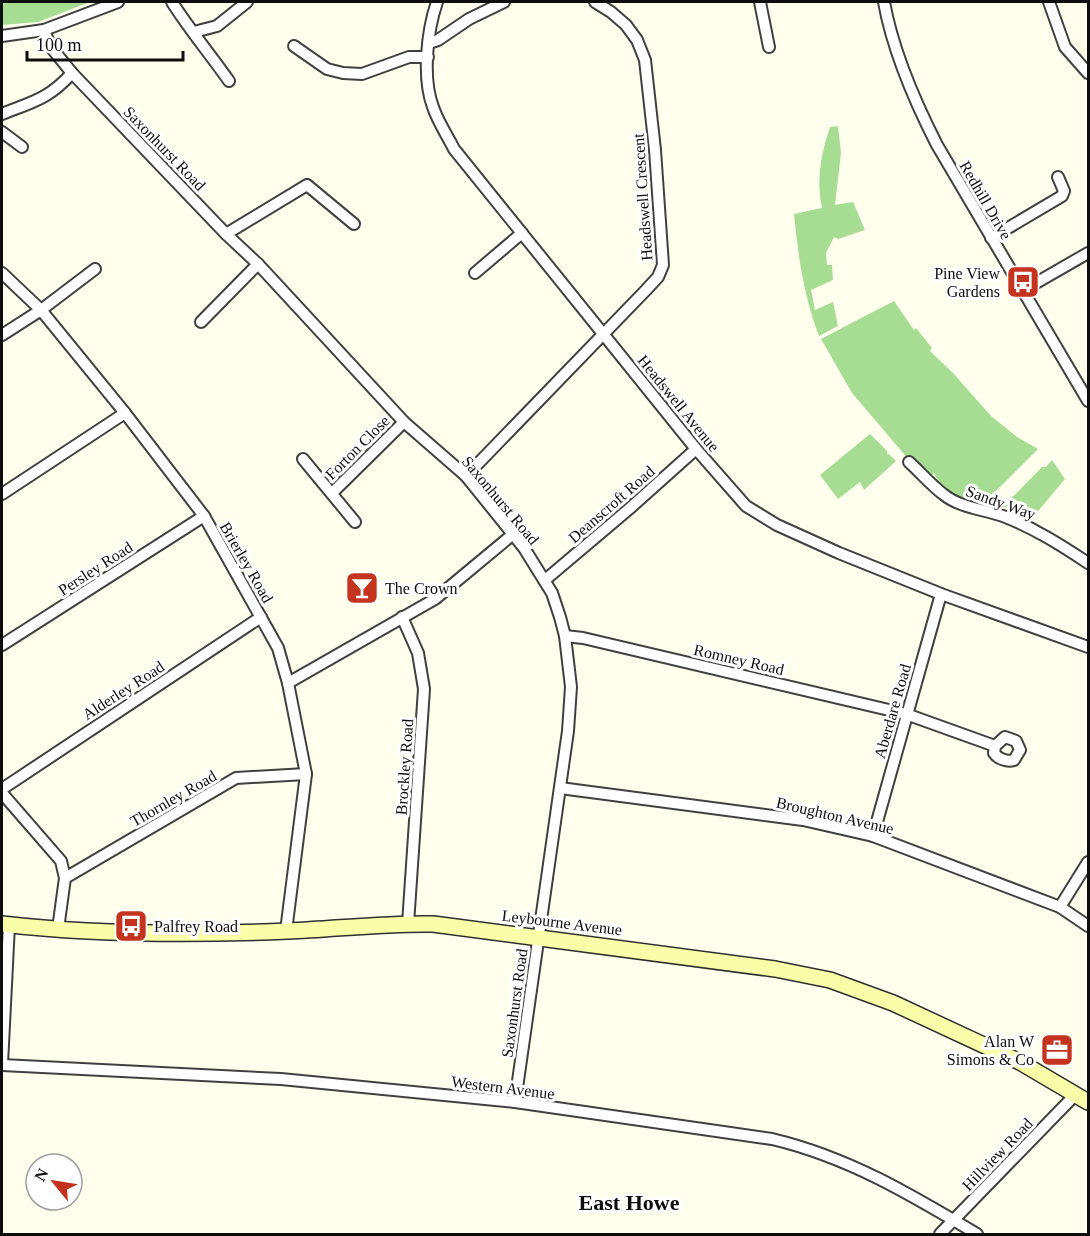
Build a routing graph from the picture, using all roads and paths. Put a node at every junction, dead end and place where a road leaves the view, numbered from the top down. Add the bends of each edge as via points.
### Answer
1 (118, 2) edge
2 (172, 2) edge
3 (247, 2) edge
4 (437, 2) edge
5 (504, 2) edge
6 (594, 2) edge
7 (760, 2) edge
8 (884, 2) edge
9 (1049, 2) edge
10 (44, 30) junction
11 (194, 32) junction
12 (2, 36) edge
13 (429, 43) junction
14 (294, 46) dead end
15 (769, 47) dead end
16 (428, 57) junction
17 (72, 73) junction
18 (1089, 73) edge
19 (229, 81) dead end
20 (2, 114) edge
21 (2, 132) edge
22 (22, 147) dead end
23 (1058, 177) dead end
24 (354, 224) dead end
25 (522, 233) junction
26 (226, 234) junction
27 (991, 238) junction
28 (1089, 253) edge
29 (258, 264) junction
30 (95, 269) dead end
31 (2, 273) edge
32 (475, 273) dead end
33 (1022, 291) junction
34 (41, 310) junction
35 (201, 322) dead end
36 (604, 333) junction
37 (2, 334) edge
38 (1089, 401) edge
39 (125, 413) junction
40 (404, 422) junction
41 (696, 449) junction
42 (303, 459) dead end
43 (909, 462) dead end
44 (466, 476) junction
45 (332, 493) junction
46 (2, 494) edge
47 (204, 516) junction
48 (355, 522) dead end
49 (512, 535) junction
50 (1089, 563) edge
51 (545, 580) junction
52 (941, 594) junction
53 (261, 617) junction
54 (402, 617) junction
55 (565, 636) junction
56 (2, 645) edge
57 (1089, 647) edge
58 (288, 683) junction
59 (906, 714) junction
60 (995, 746) dead end
61 (306, 774) junction
62 (560, 788) junction
63 (2, 791) edge
64 (873, 836) junction
65 (1089, 862) edge
66 (65, 878) junction
67 (1060, 907) junction
68 (408, 924) junction
69 (5, 925) edge
70 (1089, 926) edge
71 (58, 929) junction
72 (286, 931) junction
73 (539, 937) junction
74 (2, 1064) edge
75 (1082, 1098) edge
76 (515, 1102) junction
77 (953, 1220) junction
78 (940, 1234) edge
79 (977, 1234) edge

1 - 10 street
2 - 11 street
3 - 11 street via 217,26
4 - 13 street, Headswell Avenue
5 - 13 street
6 - 36 street, Headswell Crescent via 626,26 645,60 663,257 658,277
7 - 15 street
8 - 27 street, Redhill Drive via 919,110
9 - 18 street via 1065,47
10 - 12 street
10 - 17 street, Saxonhurst Road via 50,46
11 - 19 street
13 - 16 street, Headswell Avenue
14 - 16 street via 327,69 343,73 362,74 409,57
16 - 25 street, Headswell Avenue via 428,91 436,117 454,148
17 - 20 street via 43,99
17 - 26 street, Saxonhurst Road
21 - 22 street
23 - 27 street via 1062,196
24 - 26 street via 307,185
25 - 32 street
25 - 36 street, Headswell Avenue
26 - 29 street, Saxonhurst Road
27 - 33 street, Redhill Drive
28 - 33 street
29 - 35 street
29 - 40 street, Saxonhurst Road
30 - 34 street
31 - 34 street, Brierley Road
33 - 38 street, Redhill Drive
34 - 37 street
34 - 39 street, Brierley Road
36 - 41 street, Headswell Avenue
36 - 44 street, Headswell Crescent
39 - 46 street
39 - 47 street, Brierley Road
40 - 44 street, Saxonhurst Road
40 - 45 street, Forton Close
41 - 51 street, Deanscroft Road
41 - 52 street, Headswell Avenue via 757,514 839,553
42 - 45 street, Forton Close
43 - 50 street, Sandy Way via 956,502 1025,525
44 - 49 street, Saxonhurst Road
45 - 48 street, Forton Close
47 - 53 street, Brierley Road
47 - 56 street, Persley Road
49 - 51 street, Saxonhurst Road
49 - 54 street via 435,600
51 - 55 street, Saxonhurst Road
52 - 57 street, Headswell Avenue
52 - 59 street, Aberdare Road
53 - 58 street, Brierley Road via 278,648
53 - 63 street, Alderley Road
54 - 58 street
54 - 68 street, Brockley Road via 418,653 424,689
55 - 59 street, Romney Road
55 - 62 street, Saxonhurst Road via 571,696
58 - 61 street, Brierley Road
59 - 60 street, Romney Road
59 - 64 street, Aberdare Road
61 - 66 street, Thornley Road via 236,778
61 - 72 street, Brierley Road
62 - 64 street, Broughton Avenue via 803,820
62 - 73 street, Saxonhurst Road
63 - 66 street via 62,861
64 - 67 street, Broughton Avenue
65 - 67 street
66 - 71 street
67 - 70 street, Broughton Avenue
68 - 72 street, Leybourne Avenue
68 - 73 street, Leybourne Avenue
69 - 71 street, Leybourne Avenue
69 - 74 street
71 - 72 street, Leybourne Avenue via 182,934
73 - 75 street, Leybourne Avenue via 740,963 830,980 938,1023 1020,1062
73 - 76 street, Saxonhurst Road
74 - 76 street, Western Avenue via 281,1079
75 - 77 street, Hillview Road
76 - 77 street, Western Avenue via 786,1142 826,1154 883,1179
77 - 78 street, Hillview Road
77 - 79 street, Western Avenue

